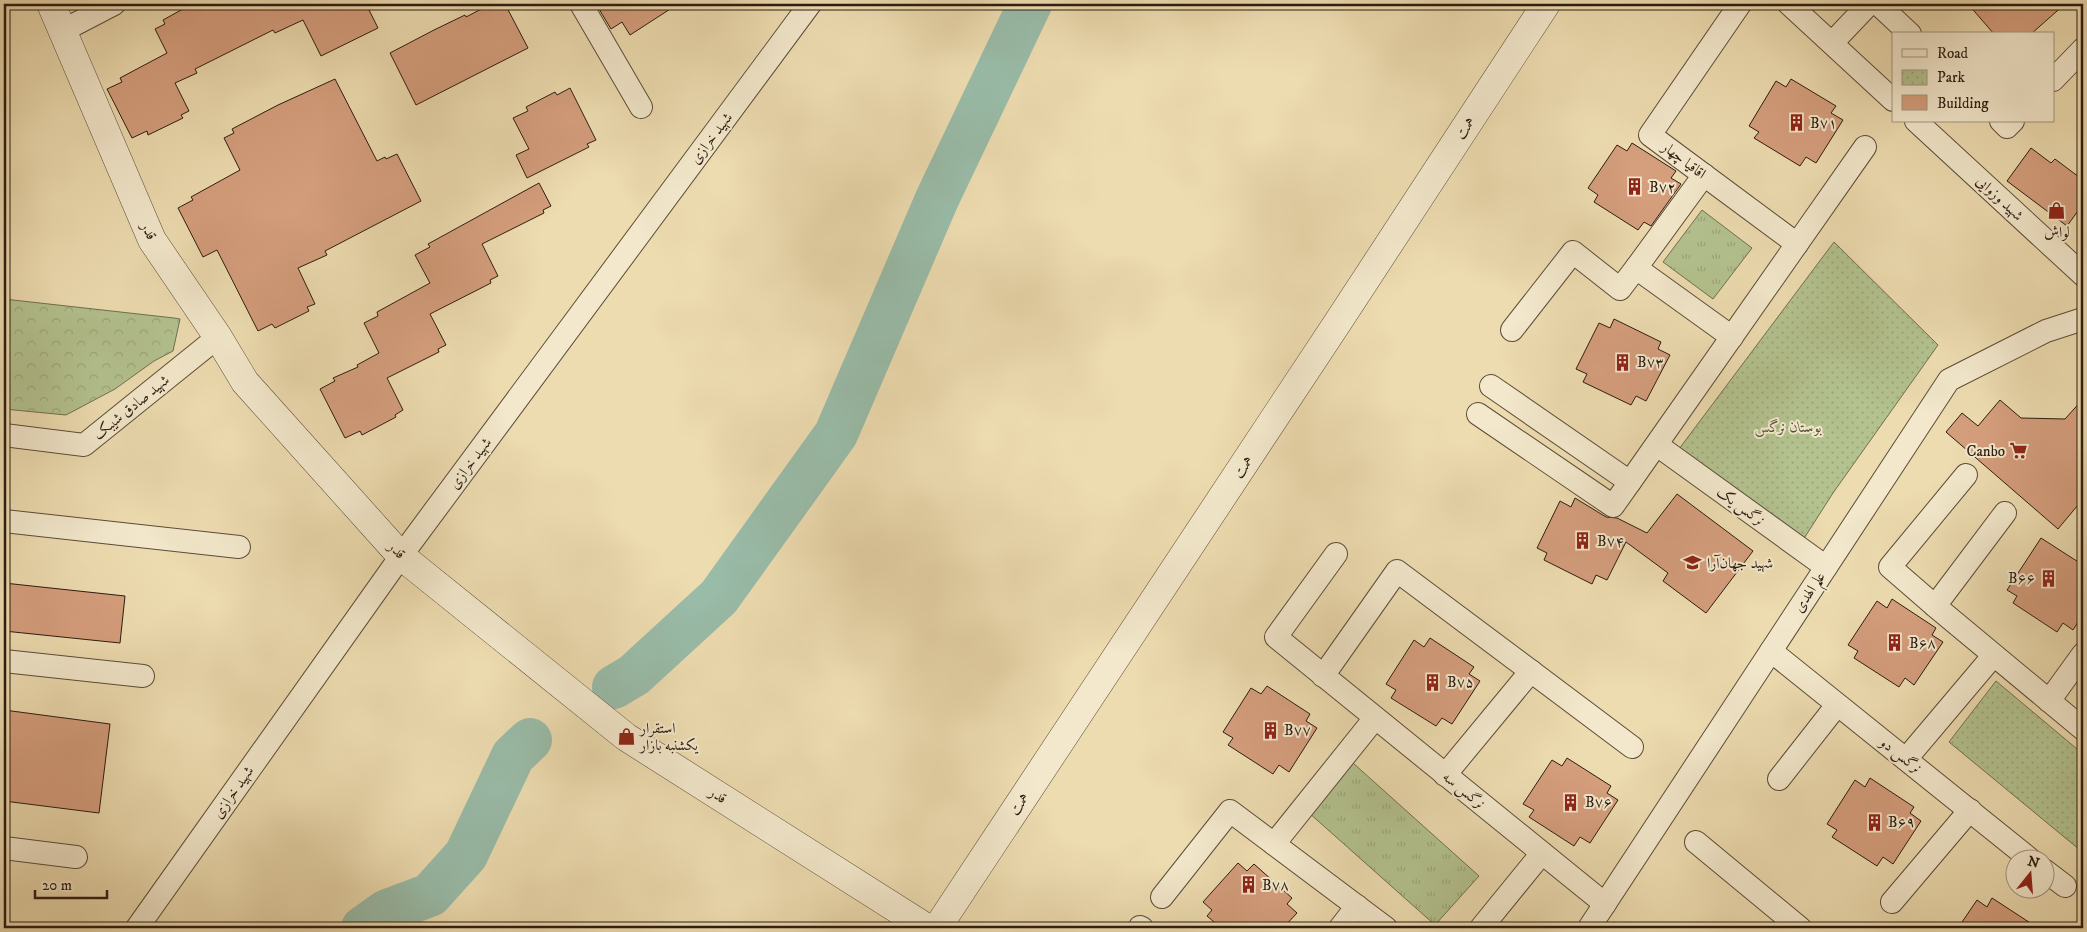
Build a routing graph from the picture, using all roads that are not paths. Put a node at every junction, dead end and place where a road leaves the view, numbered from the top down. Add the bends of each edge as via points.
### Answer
1 (51, 4) edge
2 (114, 4) edge
3 (581, 4) edge
4 (810, 4) edge
5 (1546, 4) edge
6 (1740, 4) edge
7 (1789, 4) edge
8 (1869, 4) edge
9 (1878, 4) edge
10 (62, 31) junction
11 (1908, 32) edge
12 (1832, 43) junction
13 (2083, 49) edge
14 (2054, 79) edge
15 (1892, 99) edge
16 (641, 107) dead end
17 (1917, 122) edge
18 (2002, 122) edge
19 (2012, 122) edge
20 (1865, 147) dead end
21 (1704, 175) junction
22 (1797, 244) junction
23 (1636, 268) junction
24 (2083, 275) edge
25 (2083, 319) edge
26 (1512, 330) dead end
27 (218, 337) junction
28 (1732, 337) junction
29 (1491, 386) dead end
30 (1478, 414) dead end
31 (4, 435) edge
32 (1657, 445) junction
33 (1966, 475) dead end
34 (1630, 482) junction
35 (2006, 513) dead end
36 (4, 521) edge
37 (239, 548) dead end
38 (1336, 554) dead end
39 (401, 556) junction
40 (1826, 567) junction
41 (1935, 606) junction
42 (1771, 651) junction
43 (2083, 654) edge
44 (1993, 656) junction
45 (4, 661) edge
46 (1531, 671) junction
47 (143, 676) dead end
48 (1323, 676) junction
49 (2049, 701) junction
50 (1837, 705) junction
51 (1375, 718) junction
52 (2083, 729) edge
53 (1632, 747) dead end
54 (1906, 759) junction
55 (1445, 775) junction
56 (1779, 779) dead end
57 (1970, 810) junction
58 (1696, 842) dead end
59 (1274, 844) junction
60 (4, 848) edge
61 (2019, 850) edge
62 (1542, 853) junction
63 (76, 857) dead end
64 (2054, 878) edge
65 (2065, 886) dead end
66 (1162, 897) dead end
67 (1892, 902) dead end
68 (1605, 904) junction
69 (1357, 906) junction
70 (137, 928) edge
71 (927, 928) edge
72 (937, 928) edge
73 (1340, 928) edge
74 (1386, 928) edge
75 (1480, 928) edge
76 (1589, 928) edge
77 (1800, 928) edge

1 - 10 street, قدر
2 - 10 street
3 - 16 street
4 - 39 street, شهید خرازی
5 - 72 street, همت
6 - 21 street, اقاقیا چهار via 1650,135
7 - 12 street
8 - 12 street
9 - 11 street
10 - 27 street, قدر via 152,240
12 - 15 street
13 - 14 street
17 - 24 street, شهید وزوایی
18 - 19 street via 2007,127
20 - 22 street
21 - 22 street, اقاقیا چهار
21 - 23 street
22 - 28 street
23 - 26 street via 1620,288 1573,252
23 - 28 street
25 - 40 street, علم الهدی via 2046,331 1949,380
27 - 31 street, شهید صادق شیبک via 84,444
27 - 39 street, قدر via 245,382
28 - 32 street
29 - 34 street
30 - 34 street via 1613,506
32 - 34 street
32 - 40 street, نرگس یک
33 - 41 street via 1890,567
35 - 41 street
36 - 37 street
38 - 48 street, نرگس سه via 1276,637
39 - 70 street, شهید خرازی
39 - 71 street, قدر via 626,737
40 - 42 street, علم الهدی
41 - 44 street
42 - 50 street, نرگس دو
42 - 68 street, علم الهدی
43 - 49 street
44 - 49 street
44 - 54 street
45 - 47 street
46 - 48 street via 1397,571
46 - 53 street
46 - 55 street
48 - 51 street, نرگس سه
49 - 52 street
50 - 54 street, نرگس دو
50 - 56 street
51 - 55 street, نرگس سه
51 - 59 street
54 - 57 street, نرگس دو
55 - 62 street, نرگس سه
57 - 61 street, نرگس دو
57 - 67 street
58 - 77 street
59 - 66 street via 1230,811
59 - 69 street
60 - 63 street
62 - 68 street, نرگس سه
62 - 75 street
64 - 65 street
68 - 76 street, علم الهدی
69 - 73 street
69 - 74 street

